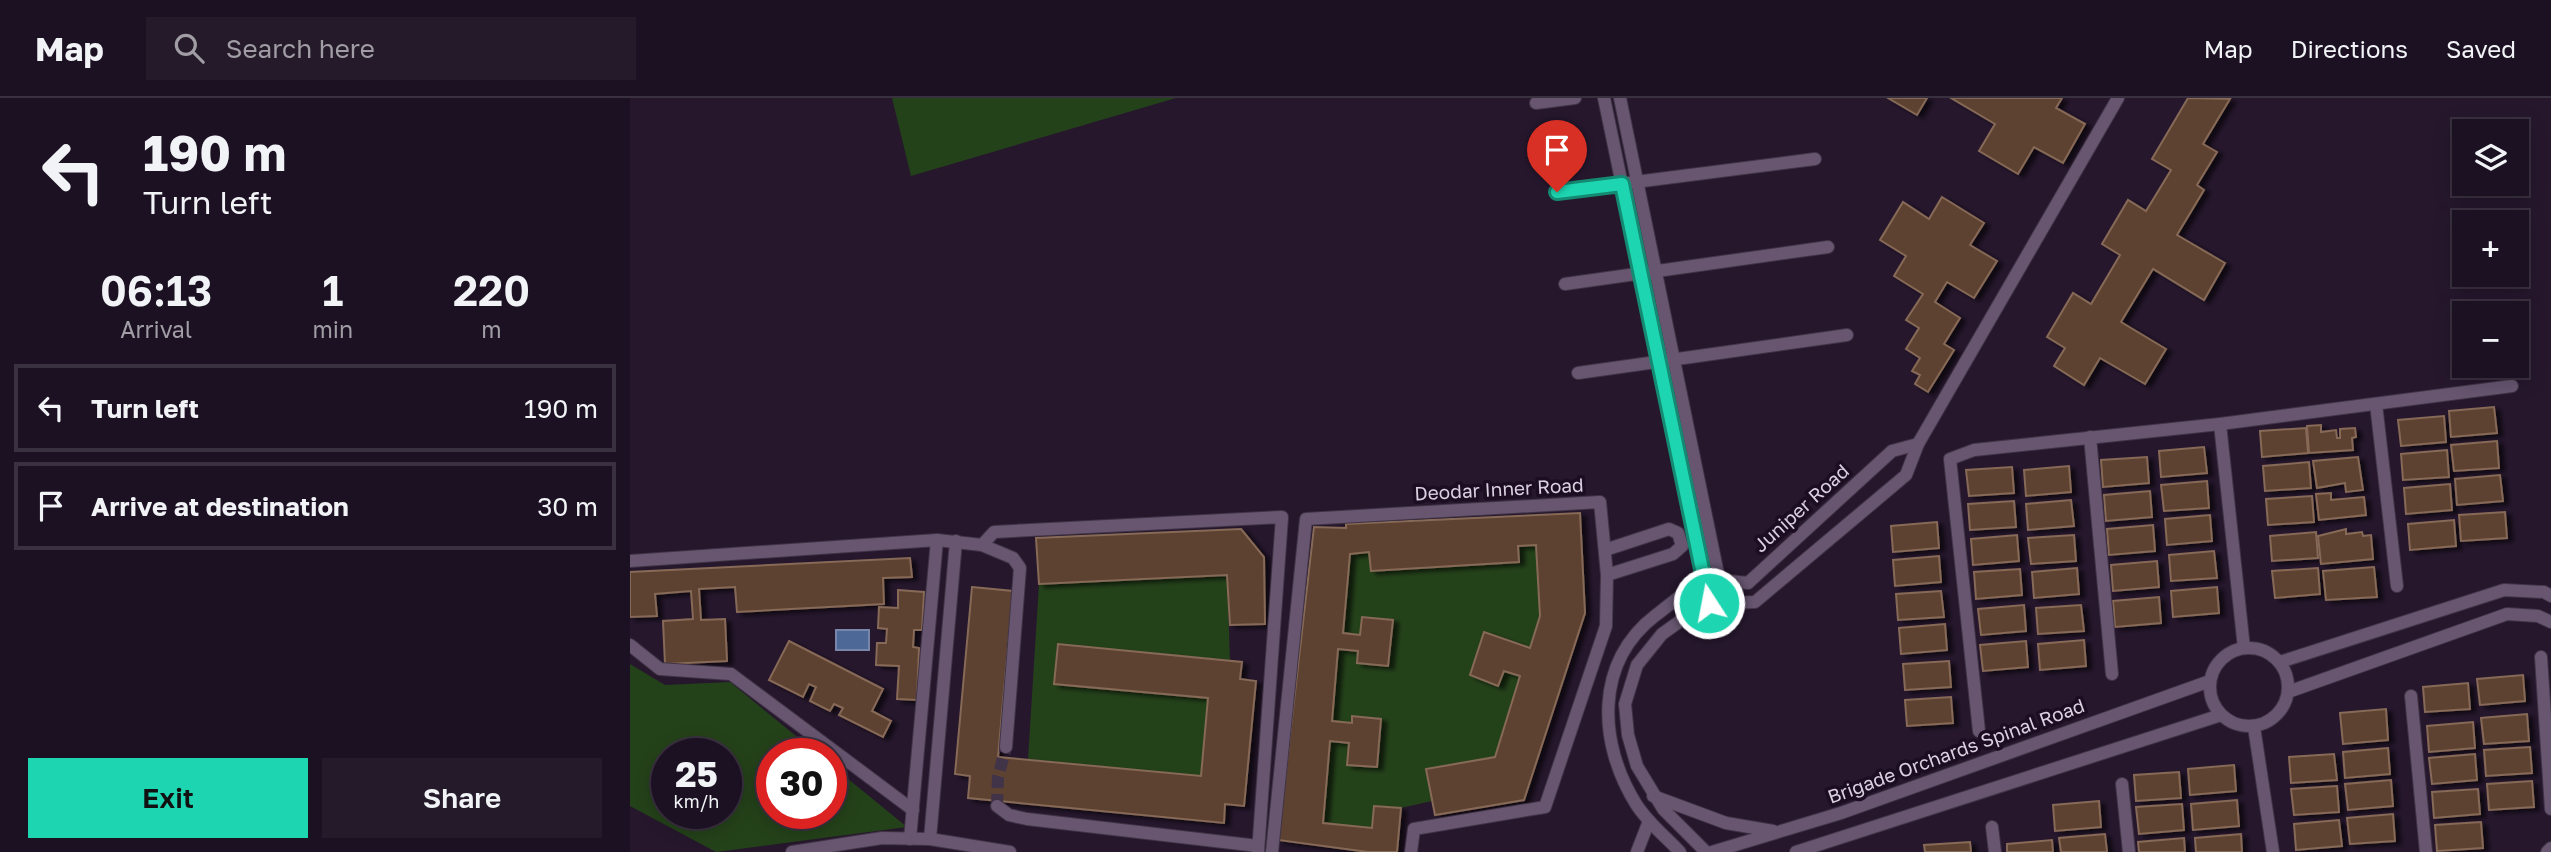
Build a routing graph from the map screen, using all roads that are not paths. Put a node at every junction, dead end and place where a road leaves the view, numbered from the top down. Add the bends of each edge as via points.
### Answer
1 (1576, 98) edge
2 (1604, 98) edge
3 (1619, 98) edge
4 (2118, 98) edge
5 (1536, 103) dead end
6 (1815, 159) dead end
7 (1637, 182) junction
8 (1622, 184) junction
9 (1557, 192) dead end
10 (1828, 247) dead end
11 (1656, 271) junction
12 (1640, 273) junction
13 (1565, 284) dead end
14 (1847, 335) dead end
15 (1674, 359) junction
16 (1658, 361) junction
17 (1578, 373) dead end
18 (2512, 386) dead end
19 (2376, 404) junction
20 (2220, 424) junction
21 (2090, 437) junction
22 (1919, 444) junction
23 (937, 540) junction
24 (956, 541) junction
25 (982, 545) junction
26 (1605, 550) junction
27 (630, 561) edge
28 (1607, 575) junction
29 (1704, 581) junction
30 (1720, 582) junction
31 (2397, 586) dead end
32 (2551, 596) edge
33 (1709, 603) junction
34 (1724, 603) junction
35 (2551, 622) edge
36 (630, 645) edge
37 (2244, 648) junction
38 (2541, 656) dead end
39 (2280, 662) junction
40 (2112, 674) dead end
41 (2210, 681) junction
42 (2288, 692) junction
43 (2411, 696) dead end
44 (2221, 715) junction
45 (2254, 727) junction
46 (1979, 731) dead end
47 (1006, 747) tunnel mouth
48 (2122, 784) dead end
49 (1653, 796) junction
50 (997, 806) dead end
51 (2551, 809) edge
52 (913, 810) junction
53 (1649, 821) junction
54 (1992, 827) dead end
55 (1778, 832) junction
56 (910, 839) junction
57 (930, 839) junction
58 (2551, 848) edge
59 (1258, 849) edge
60 (798, 852) edge
61 (1010, 852) edge
62 (1272, 852) edge
63 (1411, 852) edge
64 (1637, 852) edge
65 (1680, 852) edge
66 (1706, 852) edge
67 (1712, 852) edge
68 (1796, 852) edge
69 (1994, 852) edge
70 (2129, 852) edge
71 (2273, 852) edge
72 (2426, 852) edge
73 (2547, 852) edge

1 - 5 street
2 - 8 street
3 - 7 street
4 - 22 street
6 - 7 street
7 - 8 street
7 - 11 street
8 - 9 street
8 - 12 street
10 - 11 street
11 - 12 street
11 - 15 street
12 - 13 street
12 - 16 street
14 - 15 street
15 - 16 street
15 - 30 street
16 - 17 street
16 - 29 street
18 - 19 street
19 - 20 street
19 - 31 street
20 - 21 street
20 - 37 street
21 - 40 street
21 - 46 street via 1974,450 1950,459
22 - 30 street, Juniper Road via 1892,452 1748,583
22 - 34 street via 1906,475 1755,602
23 - 24 street
23 - 27 street
23 - 52 street
24 - 25 street
24 - 57 street
25 - 47 street via 1013,558 1020,568
25 - 59 street via 994,532 1282,517
26 - 28 street, Deodar Inner Road
26 - 28 street via 1669,529 1678,533 1682,546 1673,554
26 - 62 street, Deodar Inner Road via 1600,502 1306,519
28 - 63 street, Deodar Inner Road via 1606,626 1545,807 1415,829
29 - 30 street, Juniper Road
29 - 33 street
29 - 53 street via 1639,631 1621,657 1609,687 1607,721 1614,756 1628,790
30 - 34 street
32 - 39 street via 2504,590
33 - 34 street
33 - 49 street via 1653,643 1637,665 1627,691 1628,735
35 - 42 street via 2538,616 2507,614
36 - 52 street via 660,669 731,674
37 - 39 street via 2257,648
37 - 41 street via 2221,659
38 - 51 street
39 - 42 street
41 - 44 street via 2214,705
41 - 55 street, Brigade Orchards Spinal Road
42 - 45 street via 2277,715
43 - 72 street
44 - 45 street
44 - 68 street
45 - 71 street
48 - 70 street
49 - 55 street via 1726,823
49 - 66 street
50 - 59 street via 1027,819
52 - 56 street
53 - 64 street
53 - 65 street
54 - 69 street
55 - 67 street, Brigade Orchards Spinal Road
56 - 57 street
56 - 60 street via 882,838
57 - 61 street
58 - 73 street

